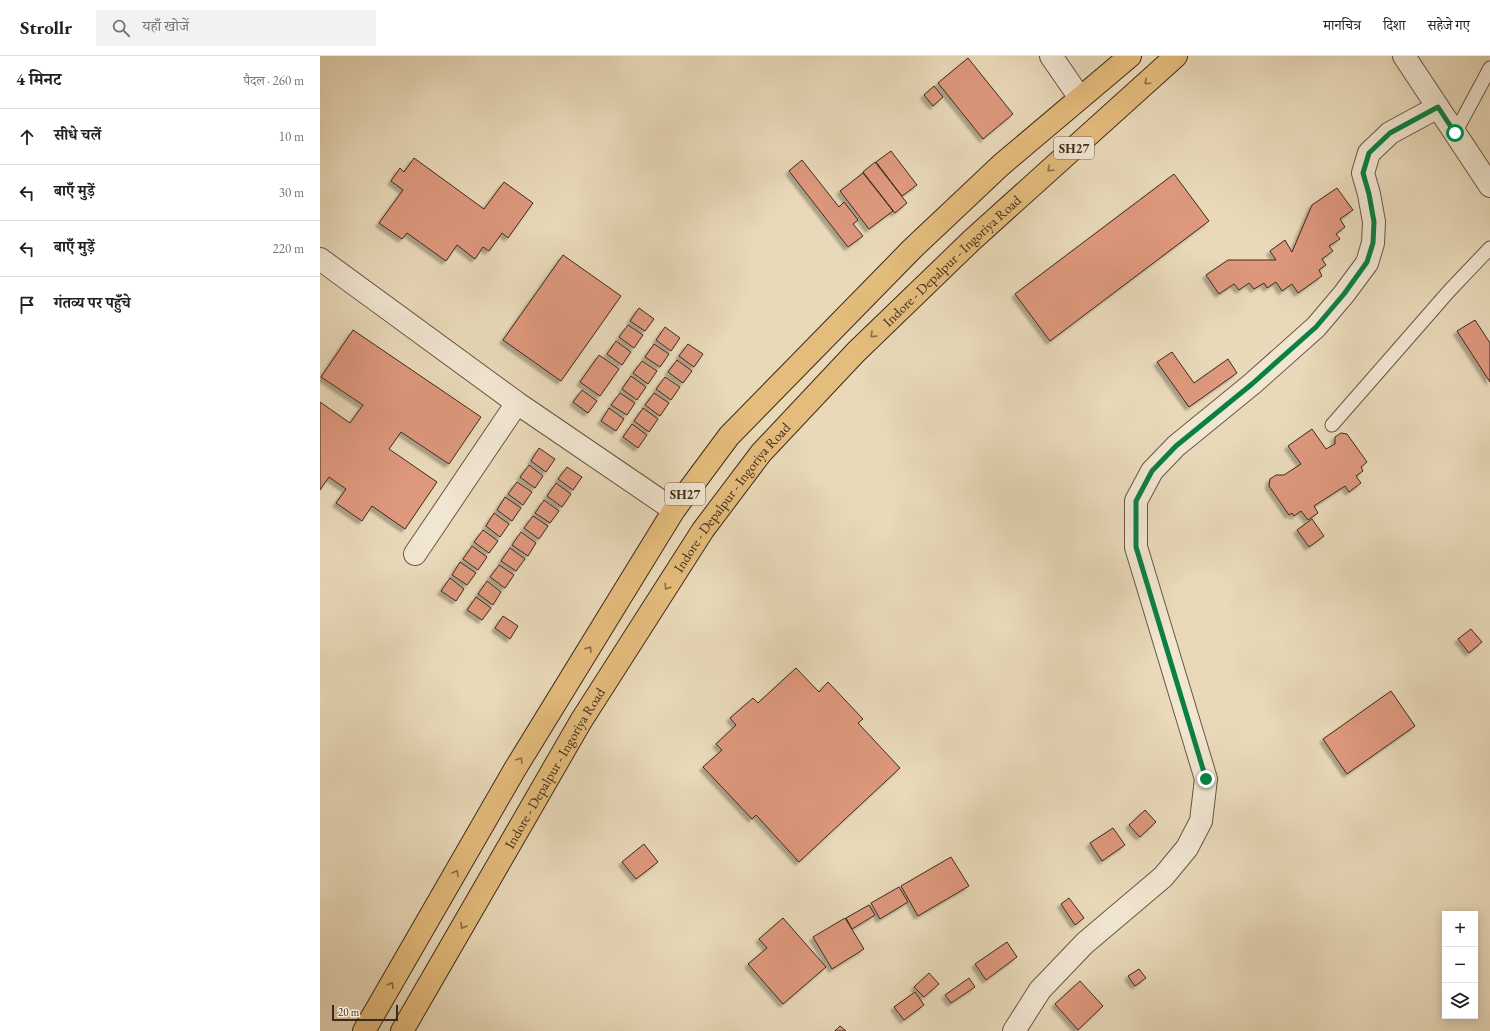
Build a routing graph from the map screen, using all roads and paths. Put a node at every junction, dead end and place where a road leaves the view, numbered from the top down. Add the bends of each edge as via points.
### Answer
1 (1051, 56) edge
2 (1130, 56) edge
3 (1176, 56) edge
4 (1404, 56) edge
5 (1490, 68) edge
6 (1080, 98) junction
7 (1438, 107) junction
8 (1455, 133) junction
9 (1490, 186) edge
10 (1490, 248) edge
11 (320, 259) edge
12 (517, 403) junction
13 (1332, 425) dead end
14 (674, 510) junction
15 (415, 554) dead end
16 (364, 1031) edge
17 (402, 1031) edge
18 (1014, 1031) edge

1 - 6 street
2 - 6 main road, SH27
3 -> 17 main road, Indore - Depalpur - Ingoriya Road / SH27 via 972,240 856,352 761,452 703,530 581,721
4 - 7 street
5 - 8 lane
6 - 14 main road, SH27 via 1001,165 912,249 812,350 729,436
7 - 8 street
7 - 18 street via 1390,133 1369,153 1363,173 1374,222 1373,243 1367,262 1344,294 1316,327 1176,446 1152,471 1136,501 1136,547 1206,779 1201,821 1187,848 1163,877 1086,943 1040,990
8 - 9 street
10 - 13 lane
11 - 12 street
12 - 14 street
12 - 15 street
16 -> 14 main road, SH27 via 515,769

